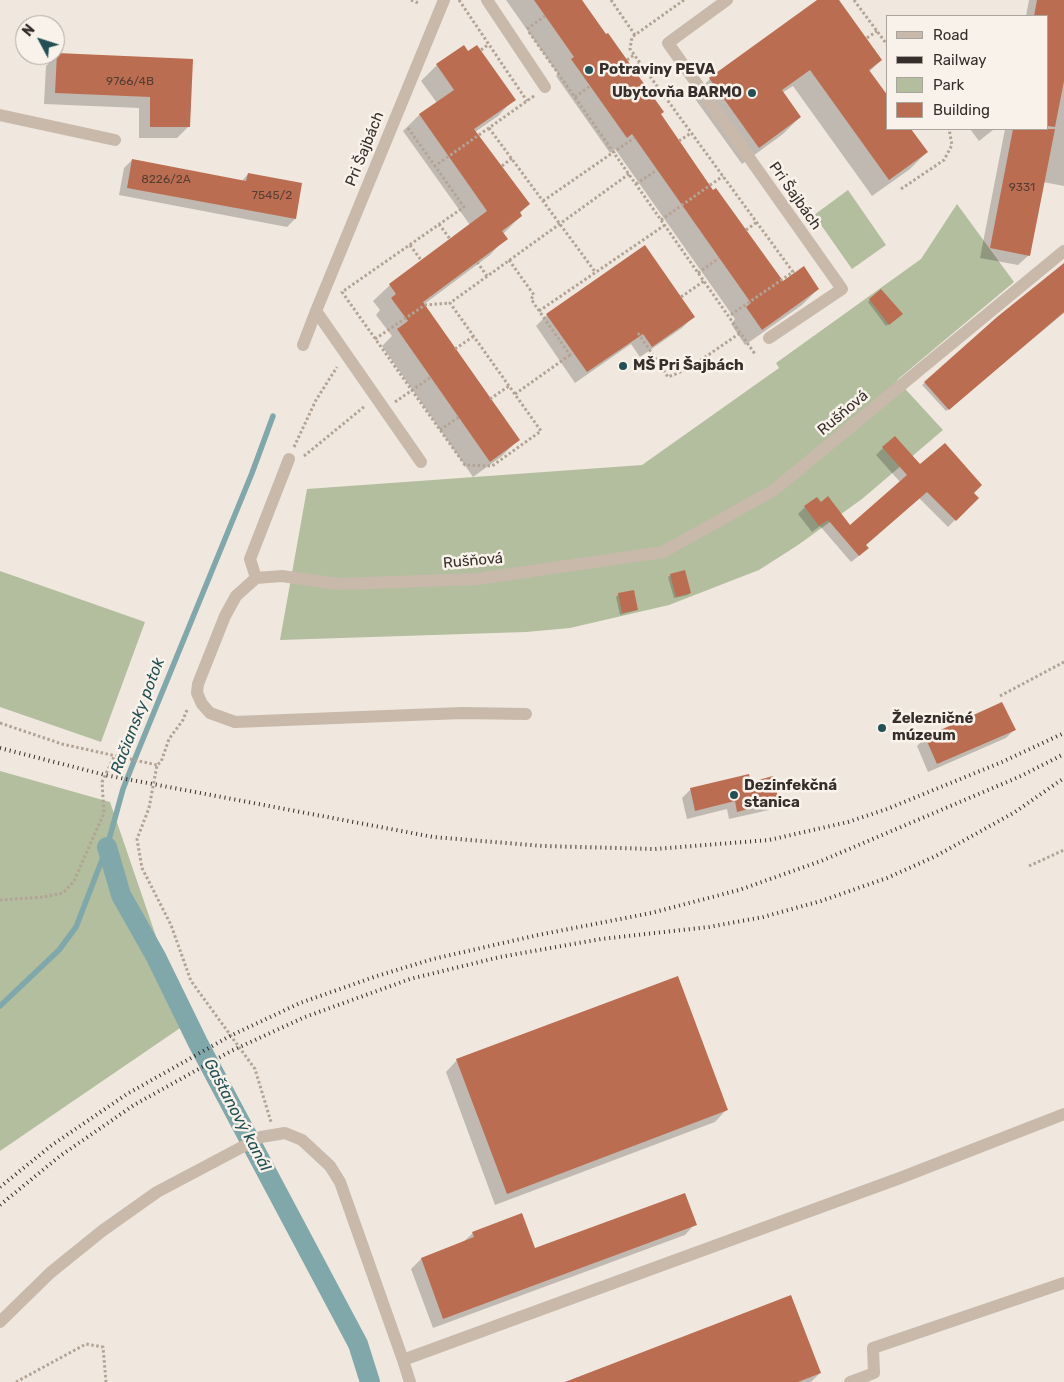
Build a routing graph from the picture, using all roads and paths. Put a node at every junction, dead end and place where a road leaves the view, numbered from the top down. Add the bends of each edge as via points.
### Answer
1 (411, 0) edge
2 (444, 0) edge
3 (459, 0) edge
4 (486, 0) edge
5 (611, 0) edge
6 (684, 0) edge
7 (727, 0) edge
8 (854, 0) edge
9 (418, 3) dead end
10 (545, 16) dead end
11 (522, 22) dead end
12 (527, 29) junction
13 (877, 31) junction
14 (635, 35) junction
15 (867, 38) dead end
16 (886, 43) edge
17 (489, 44) junction
18 (481, 50) dead end
19 (634, 55) junction
20 (628, 60) dead end
21 (640, 63) junction
22 (633, 68) dead end
23 (561, 77) junction
24 (590, 86) dead end
25 (545, 87) junction
26 (575, 97) junction
27 (527, 101) junction
28 (0, 115) edge
29 (489, 128) junction
30 (409, 130) dead end
31 (949, 130) edge
32 (691, 133) junction
33 (634, 138) dead end
34 (115, 140) dead end
35 (680, 141) dead end
36 (614, 152) junction
37 (512, 158) junction
38 (435, 166) junction
39 (502, 166) dead end
40 (657, 170) dead end
41 (629, 174) junction
42 (723, 176) junction
43 (636, 184) junction
44 (901, 189) dead end
45 (543, 201) junction
46 (661, 220) junction
47 (757, 222) junction
48 (439, 224) junction
49 (560, 224) junction
50 (665, 225) junction
51 (746, 230) dead end
52 (450, 239) dead end
53 (410, 245) junction
54 (1064, 251) edge
55 (719, 258) dead end
56 (421, 260) dead end
57 (509, 260) junction
58 (477, 262) dead end
59 (596, 273) junction
60 (698, 273) junction
61 (487, 276) junction
62 (704, 281) junction
63 (681, 297) dead end
64 (450, 303) junction
65 (316, 311) junction
66 (539, 311) junction
67 (729, 316) junction
68 (638, 333) dead end
69 (740, 333) junction
70 (474, 336) junction
71 (769, 338) dead end
72 (375, 339) junction
73 (302, 345) dead end
74 (455, 349) dead end
75 (345, 353) junction
76 (756, 354) dead end
77 (431, 377) dead end
78 (509, 386) junction
79 (411, 390) junction
80 (515, 394) junction
81 (376, 397) junction
82 (490, 399) dead end
83 (385, 409) junction
84 (459, 417) dead end
85 (440, 430) junction
86 (289, 459) junction
87 (421, 462) dead end
88 (256, 578) junction
89 (1064, 662) edge
90 (197, 693) junction
91 (1000, 696) dead end
92 (526, 714) dead end
93 (0, 723) edge
94 (114, 757) junction
95 (157, 765) junction
96 (1064, 850) edge
97 (1030, 866) dead end
98 (0, 900) edge
99 (1064, 1114) edge
100 (274, 1134) junction
101 (1064, 1283) edge
102 (0, 1322) edge
103 (402, 1360) junction
104 (16, 1382) edge
105 (106, 1382) edge
106 (410, 1382) edge
107 (850, 1382) edge

1 - 9 path
2 - 65 street, Pri Šajbách
3 - 17 path
4 - 25 street
5 - 14 path
6 - 14 path
7 - 71 street, Pri Šajbách via 668,42 842,289
8 - 13 path
10 - 12 path
11 - 12 path
12 - 23 path
13 - 15 path
13 - 16 path
14 - 19 path via 630,49
17 - 18 path
17 - 27 path
19 - 20 path
19 - 21 path
21 - 22 path
21 - 32 path
23 - 25 path
23 - 26 path
24 - 26 path
25 - 27 path
26 - 36 path
27 - 29 path
28 - 34 street
29 - 37 path
29 - 38 path
30 - 38 path
31 - 44 path via 952,145 944,160
32 - 35 path
32 - 42 path
33 - 36 path
36 - 41 path
36 - 45 path
37 - 39 path
37 - 45 path
38 - 48 path via 464,207
40 - 43 path
41 - 43 path
41 - 49 path
42 - 46 path
42 - 47 path
43 - 46 path
45 - 49 path
46 - 50 path
47 - 51 path
47 - 67 path via 793,272
48 - 52 path
48 - 53 path
49 - 57 path
49 - 59 path
50 - 59 path
50 - 60 path
53 - 56 path
53 - 72 path via 342,292
54 - 88 street, Rušňová via 774,490 663,552 476,579 338,584 282,576
55 - 60 path
57 - 61 path
57 - 66 path via 534,294 531,299
58 - 61 path
59 - 66 path
60 - 62 path
61 - 64 path
62 - 63 path
62 - 67 path
64 - 70 path
64 - 72 path via 425,305
65 - 73 street, Pri Šajbách
65 - 75 street
66 - 80 path via 572,354
67 - 69 path
68 - 69 path via 668,376 688,369
69 - 76 path
70 - 74 path
70 - 78 path
72 - 79 path
75 - 81 street
75 - 86 path via 316,400
77 - 79 path
78 - 80 path
78 - 82 path
79 - 83 path
79 - 85 path
80 - 85 path via 541,430 492,466 465,466
81 - 83 street
81 - 86 path via 302,457
83 - 87 street
84 - 85 path
86 - 88 street via 250,559
88 - 90 street via 236,596 225,616
89 - 91 path
90 - 92 street via 210,713 235,722 462,713
90 - 95 path via 190,698 183,720
93 - 94 path
94 - 95 path
94 - 98 path via 102,782 104,813 74,881 63,893
95 - 100 path via 149,808 137,839 142,868 171,925 191,981 255,1069
96 - 97 path
99 - 103 street via 900,1178
100 - 102 street via 261,1136 157,1192 50,1273
100 - 103 street via 285,1133 302,1140 330,1166 340,1182
101 - 107 street via 874,1348 874,1373
103 - 106 street
104 - 105 path via 86,1344 103,1347

